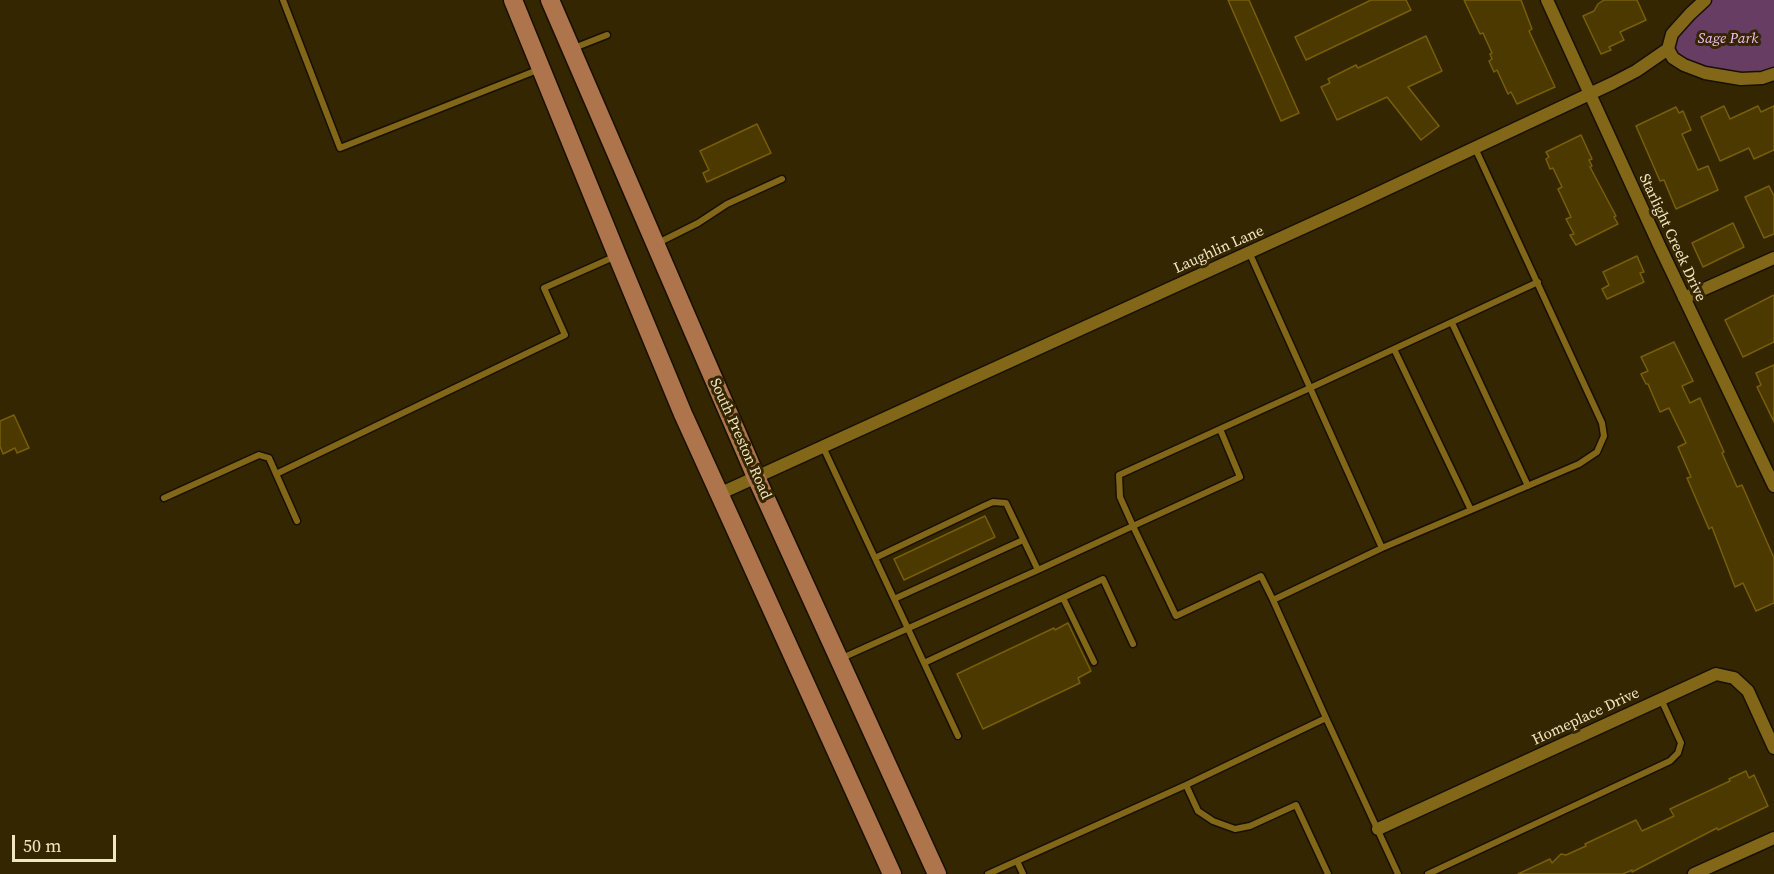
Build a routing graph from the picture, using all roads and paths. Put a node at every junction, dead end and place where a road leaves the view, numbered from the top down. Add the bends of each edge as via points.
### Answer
1 (283, 0) edge
2 (513, 0) edge
3 (550, 0) edge
4 (1547, 0) edge
5 (1705, 0) edge
6 (606, 35) dead end
7 (572, 49) junction
8 (1668, 49) junction
9 (541, 69) junction
10 (1774, 74) edge
11 (1590, 95) junction
12 (1475, 147) junction
13 (782, 179) dead end
14 (655, 244) junction
15 (1249, 252) junction
16 (616, 255) junction
17 (1774, 258) edge
18 (1538, 282) junction
19 (1684, 298) junction
20 (1452, 323) junction
21 (1394, 349) junction
22 (1311, 388) junction
23 (1220, 429) junction
24 (823, 447) junction
25 (276, 474) junction
26 (756, 477) junction
27 (1528, 486) junction
28 (1774, 486) edge
29 (719, 494) junction
30 (164, 498) dead end
31 (1471, 510) junction
32 (297, 520) dead end
33 (1133, 526) junction
34 (1023, 540) junction
35 (1382, 548) junction
36 (875, 558) junction
37 (1038, 570) junction
38 (1063, 598) junction
39 (894, 599) junction
40 (1273, 600) junction
41 (908, 628) junction
42 (1133, 644) dead end
43 (839, 660) junction
44 (1094, 662) dead end
45 (924, 663) junction
46 (1661, 699) junction
47 (1326, 718) junction
48 (958, 736) dead end
49 (1774, 748) edge
50 (1186, 785) junction
51 (1378, 829) junction
52 (1774, 838) edge
53 (1017, 861) junction
54 (892, 874) edge
55 (937, 874) edge
56 (988, 874) edge
57 (1023, 874) edge
58 (1328, 874) edge
59 (1398, 874) edge
60 (1428, 874) edge
61 (1694, 874) edge

1 - 9 lane via 340,148
2 - 9 main road
3 - 7 main road, South Preston Road
4 - 11 street, Starlight Creek Drive
5 - 8 street, Laughlin Lane via 1672,34
6 - 7 lane
7 - 14 main road, South Preston Road
8 - 10 street via 1673,58 1705,74 1741,79
8 - 11 street, Laughlin Lane
9 - 16 main road
11 - 12 street, Laughlin Lane
11 - 19 street, Starlight Creek Drive
12 - 15 street, Laughlin Lane
12 - 18 lane
13 - 14 lane
14 - 26 main road, South Preston Road
15 - 22 lane
15 - 24 street, Laughlin Lane
16 - 25 lane via 544,288 565,335
16 - 29 main road
17 - 19 street
18 - 20 lane
18 - 27 lane via 1602,423 1604,436 1597,452 1579,464
19 - 28 street, Starlight Creek Drive
20 - 21 lane
20 - 27 lane
21 - 22 lane
21 - 31 lane
22 - 23 lane
22 - 35 lane
23 - 33 lane via 1119,475 1120,498
23 - 33 lane via 1240,477
24 - 26 street, Laughlin Lane
24 - 36 lane
25 - 30 lane via 269,458 259,455
25 - 32 lane
26 - 29 street, Laughlin Lane
26 - 43 main road, South Preston Road
27 - 31 lane
29 - 54 main road
31 - 35 lane
33 - 37 lane
33 - 40 lane via 1176,616 1261,576
34 - 36 lane via 1006,503 993,502
34 - 37 lane
34 - 39 lane
35 - 40 lane
36 - 39 lane
37 - 41 lane
38 - 42 lane via 1102,579
38 - 44 lane
38 - 45 lane
39 - 41 lane
40 - 47 lane
41 - 43 lane
41 - 45 lane
43 - 55 main road, South Preston Road
45 - 48 lane
46 - 49 street, Homeplace Drive via 1716,674 1734,678 1748,691
46 - 51 street, Homeplace Drive
46 - 60 lane via 1681,743 1670,762
47 - 50 lane
47 - 51 lane
50 - 53 lane
50 - 58 lane via 1198,811 1234,829 1296,805
51 - 59 lane
52 - 61 street
53 - 56 lane
53 - 57 lane

